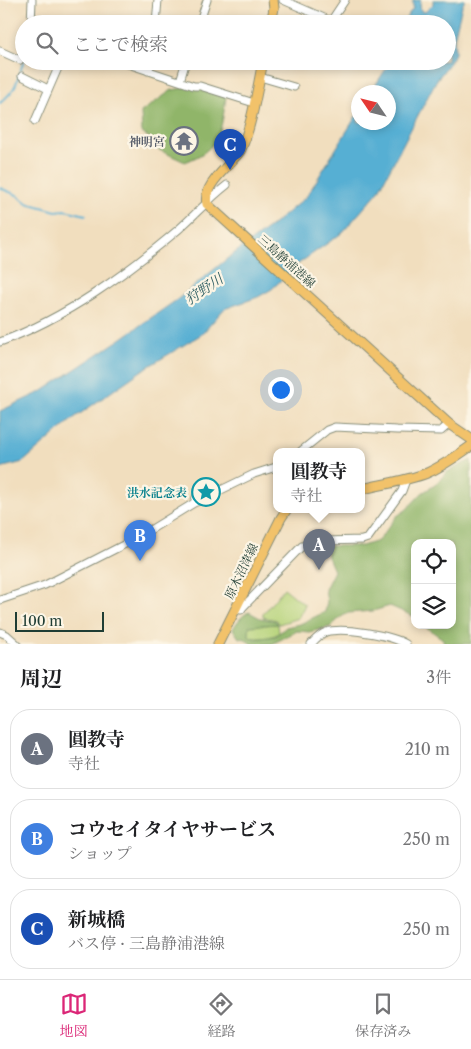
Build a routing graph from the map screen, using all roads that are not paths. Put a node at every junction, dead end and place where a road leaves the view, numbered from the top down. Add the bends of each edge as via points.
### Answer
1 (32, 0) edge
2 (158, 0) edge
3 (207, 0) edge
4 (272, 0) edge
5 (283, 0) edge
6 (345, 0) edge
7 (31, 15) edge
8 (157, 15) edge
9 (202, 15) edge
10 (273, 15) edge
11 (317, 15) edge
12 (335, 15) edge
13 (0, 51) edge
14 (15, 58) edge
15 (57, 70) edge
16 (145, 70) edge
17 (183, 70) edge
18 (261, 70) edge
19 (148, 71) joint
20 (22, 76) dead end
21 (260, 77) junction
22 (180, 81) junction
23 (294, 87) dead end
24 (48, 89) junction
25 (254, 103) junction
26 (35, 121) dead end
27 (227, 185) dead end
28 (207, 204) junction
29 (0, 342) edge
30 (449, 424) junction
31 (471, 439) edge
32 (471, 446) edge
33 (305, 448) edge
34 (273, 468) edge
35 (406, 480) junction
36 (207, 481) dead end
37 (365, 488) edge
38 (194, 503) junction
39 (284, 513) edge
40 (0, 600) edge
41 (236, 609) junction
42 (0, 632) edge
43 (398, 642) edge
44 (220, 643) edge
45 (17, 644) edge
46 (311, 644) edge
47 (406, 644) edge

1 - 7 street
2 - 8 street
3 - 9 street
4 - 10 main road
5 - 11 street
6 - 12 street
13 - 14 street
15 - 24 street
16 - 19 street
17 - 22 street
18 - 21 main road
19 - 22 street
20 - 24 street
21 - 23 street
21 - 25 main road
22 - 25 street
24 - 26 street
25 - 28 main road via 241,149 209,188
27 - 28 street
28 - 29 street via 156,249 107,285 50,319
28 - 30 main road, 三島静浦港線
30 - 31 main road, 三島静浦港線
30 - 33 street via 437,431 335,427
32 - 35 main road via 436,468
34 - 38 street
35 - 37 main road
35 - 41 street via 402,491 368,538 325,540 299,547 240,610
36 - 38 street
38 - 40 street via 137,538 45,585
39 - 41 main road, 原木沼津線
41 - 44 main road, 原木沼津線
42 - 45 street
43 - 46 street via 364,633 331,631 321,634
43 - 47 street

